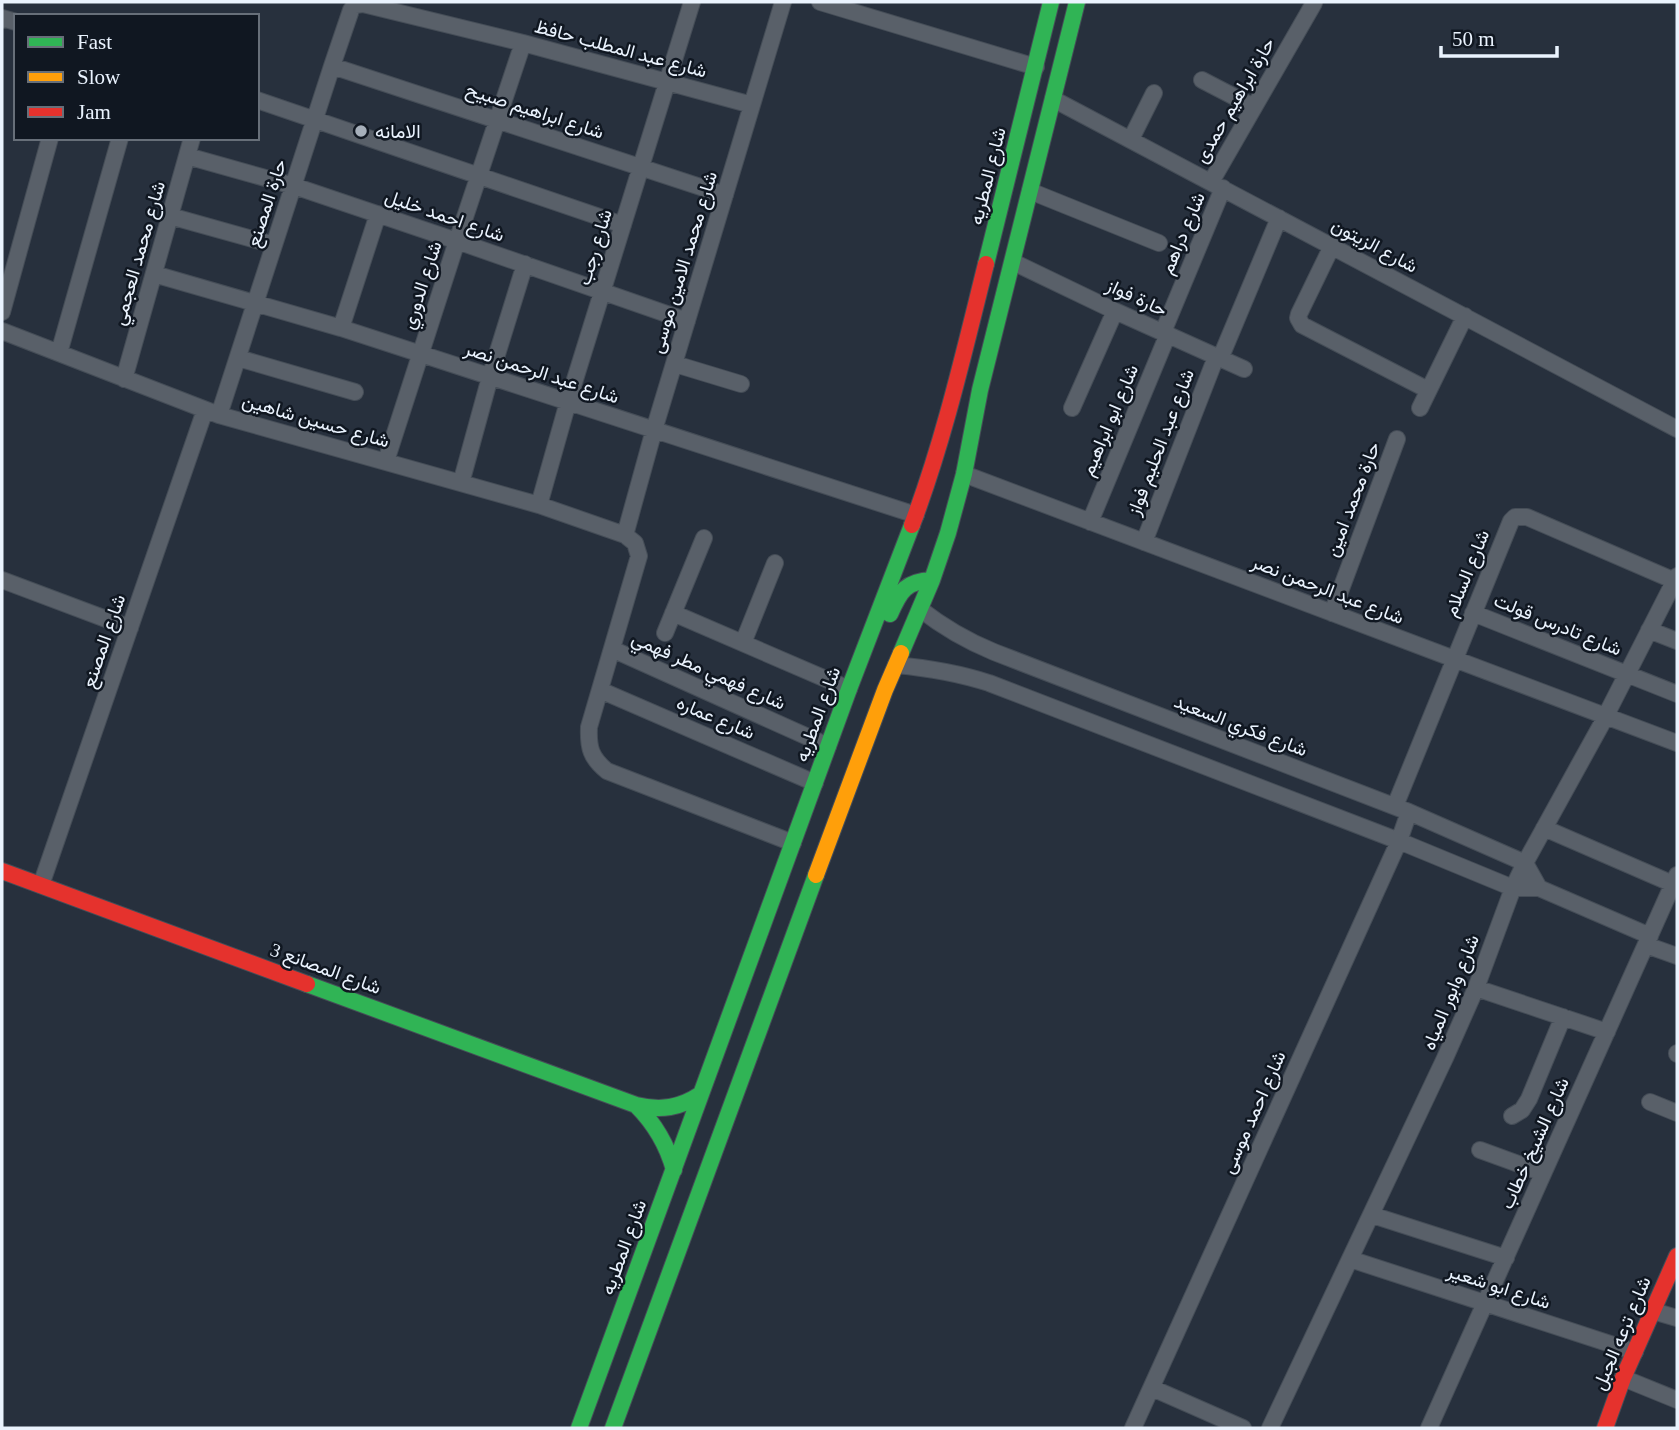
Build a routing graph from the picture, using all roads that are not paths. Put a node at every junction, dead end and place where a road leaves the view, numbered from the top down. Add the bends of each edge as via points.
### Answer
1 (692, 2) edge
2 (783, 2) edge
3 (820, 2) edge
4 (1051, 2) edge
5 (1077, 2) edge
6 (1314, 3) edge
7 (355, 5) joint
8 (523, 43) junction
9 (332, 66) junction
10 (1036, 67) junction
11 (1202, 80) dead end
12 (667, 82) junction
13 (1154, 93) dead end
14 (1053, 99) junction
15 (259, 101) edge
16 (752, 105) junction
17 (1254, 107) junction
18 (315, 118) junction
19 (498, 120) junction
20 (1130, 139) junction
21 (49, 140) edge
22 (119, 140) edge
23 (191, 140) edge
24 (187, 156) junction
25 (641, 167) junction
26 (480, 175) junction
27 (1217, 185) junction
28 (293, 186) junction
29 (1030, 191) junction
30 (725, 195) junction
31 (378, 214) junction
32 (170, 216) junction
33 (1279, 218) junction
34 (623, 225) junction
35 (457, 240) junction
36 (1159, 243) dead end
37 (274, 245) junction
38 (1332, 246) junction
39 (1013, 262) junction
40 (525, 264) junction
41 (154, 274) junction
42 (602, 291) junction
43 (256, 302) junction
44 (1115, 311) junction
45 (2, 313) edge
46 (1465, 316) junction
47 (687, 321) junction
48 (341, 328) junction
49 (2, 331) edge
50 (1165, 333) junction
51 (59, 354) junction
52 (421, 355) junction
53 (238, 358) junction
54 (1218, 358) junction
55 (675, 364) junction
56 (1244, 369) dead end
57 (490, 377) junction
58 (124, 379) junction
59 (741, 384) dead end
60 (1428, 390) junction
61 (355, 392) dead end
62 (568, 402) junction
63 (1072, 408) dead end
64 (1420, 408) dead end
65 (212, 413) junction
66 (1677, 429) edge
67 (654, 430) junction
68 (1397, 439) dead end
69 (386, 461) junction
70 (964, 474) junction
71 (461, 483) junction
72 (538, 505) junction
73 (1090, 522) junction
74 (927, 527) junction
75 (625, 535) junction
76 (704, 538) dead end
77 (1144, 542) junction
78 (775, 563) dead end
79 (1676, 578) edge
80 (2, 580) edge
81 (932, 580) junction
82 (920, 609) junction
83 (673, 613) junction
84 (1332, 613) junction
85 (1473, 613) junction
86 (130, 628) junction
87 (1649, 630) junction
88 (665, 633) dead end
89 (1677, 641) edge
90 (743, 643) junction
91 (865, 645) junction
92 (612, 649) junction
93 (1454, 659) junction
94 (896, 665) junction
95 (1627, 673) junction
96 (849, 689) junction
97 (600, 690) junction
98 (1677, 694) edge
99 (1605, 716) junction
100 (1677, 743) edge
101 (828, 746) junction
102 (815, 783) junction
103 (1402, 809) junction
104 (1544, 828) junction
105 (1399, 841) junction
106 (793, 843) junction
107 (1525, 863) junction
108 (2, 871) edge
109 (1675, 879) edge
110 (41, 886) junction
111 (1513, 888) junction
112 (1539, 888) junction
113 (1648, 940) junction
114 (1677, 956) edge
115 (1476, 988) junction
116 (1563, 1017) junction
117 (1607, 1032) junction
118 (701, 1094) junction
119 (1650, 1102) dead end
120 (636, 1105) junction
121 (1677, 1113) edge
122 (1512, 1116) dead end
123 (1480, 1150) dead end
124 (674, 1170) junction
125 (1543, 1173) junction
126 (1372, 1215) junction
127 (1677, 1256) edge
128 (1506, 1258) junction
129 (1350, 1259) junction
130 (1485, 1303) junction
131 (1653, 1311) junction
132 (1677, 1318) edge
133 (1635, 1352) junction
134 (1623, 1378) junction
135 (1152, 1388) junction
136 (1677, 1400) edge
137 (579, 1428) edge
138 (612, 1428) edge
139 (1133, 1428) edge
140 (1243, 1428) edge
141 (1270, 1428) edge
142 (1429, 1428) edge
143 (1605, 1428) edge

1 - 12 street, شارع رجب
2 - 16 street, شارع محمد الامين موسى
3 - 10 street
4 - 10 main road, شارع المطريه
5 - 14 main road, شارع المطريه
6 - 17 street, حارة ابراهيم حمدى
7 - 8 street, شارع عبد المطلب حافظ
7 - 9 street, حارة المصنع
8 - 12 street, شارع عبد المطلب حافظ
8 - 19 street, شارع الدوري
9 - 18 street, حارة المصنع
9 - 19 street, شارع ابراهيم صبيح
10 - 74 main road, شارع المطريه via 930,475
11 - 17 street
12 - 16 street, شارع عبد المطلب حافظ
12 - 25 street, شارع رجب
13 - 20 street
14 - 20 street, شارع الزيتون
14 - 29 main road, شارع المطريه
15 - 18 street
16 - 30 street, شارع محمد الامين موسى
17 - 27 street, حارة ابراهيم حمدى
18 - 26 street
18 - 28 street, حارة المصنع
19 - 25 street, شارع ابراهيم صبيح
19 - 26 street, شارع الدوري
20 - 27 street, شارع الزيتون
21 - 45 street
22 - 51 street
23 - 24 street, شارع محمد العجمي
24 - 28 street, شارع احمد خليل
24 - 32 street, شارع محمد العجمي
25 - 30 street, شارع ابراهيم صبيح
25 - 34 street, شارع رجب
26 - 34 street
26 - 35 street, شارع الدوري
27 - 33 street, شارع الزيتون
27 - 50 street, شارع دراهم
28 - 31 street, شارع احمد خليل
28 - 37 street, حارة المصنع
29 - 36 street
29 - 39 main road, شارع المطريه
30 - 47 street, شارع محمد الامين موسى
31 - 35 street, شارع احمد خليل
31 - 48 street
32 - 37 street
32 - 41 street, شارع محمد العجمي
33 - 38 street, شارع الزيتون
33 - 54 street, شارع عبد الحليم فواز
34 - 42 street, شارع رجب
35 - 40 street, شارع احمد خليل
35 - 52 street, شارع الدوري
37 - 43 street, حارة المصنع
38 - 46 street, شارع الزيتون
38 - 60 street via 1298,314 1299,322
39 - 44 street, حارة فواز
39 - 70 main road, شارع المطريه
40 - 42 street, شارع احمد خليل
40 - 57 street
41 - 43 street, شارع عبد الرحمن نصر
41 - 58 street, شارع محمد العجمي
42 - 47 street, شارع احمد خليل
42 - 62 street, شارع رجب
43 - 48 street, شارع عبد الرحمن نصر
43 - 53 street, حارة المصنع
44 - 50 street, حارة فواز
44 - 63 street
46 - 60 street
46 - 66 street, شارع الزيتون
47 - 55 street, شارع محمد الامين موسى
48 - 52 street, شارع عبد الرحمن نصر
49 - 51 street, شارع حسين شاهين
50 - 54 street, حارة فواز
50 - 73 street, شارع ابو ابراهيم
51 - 58 street, شارع حسين شاهين
52 - 57 street, شارع عبد الرحمن نصر
52 - 69 street, شارع الدوري
53 - 61 street
53 - 65 street, حارة المصنع
54 - 56 street, حارة فواز
54 - 77 street, شارع عبد الحليم فواز
55 - 59 street
55 - 67 street, شارع محمد الامين موسى
57 - 62 street, شارع عبد الرحمن نصر
57 - 71 street
58 - 65 street, شارع حسين شاهين
60 - 64 street
62 - 67 street, شارع عبد الرحمن نصر
62 - 72 street, شارع رجب
65 - 69 street, شارع حسين شاهين
65 - 86 street, شارع المصنع
67 - 74 street, شارع عبد الرحمن نصر
67 - 75 street, شارع محمد الامين موسى
68 - 84 street, حارة محمد امين
69 - 71 street, شارع حسين شاهين
70 - 73 street, شارع عبد الرحمن نصر
70 - 74 main road, شارع المطريه
71 - 72 street, شارع حسين شاهين
72 - 75 street, شارع حسين شاهين
73 - 77 street, شارع عبد الرحمن نصر
74 - 81 main road, شارع المطريه
74 - 91 main road, شارع المطريه
75 - 92 street via 635,543 639,556
76 - 83 street
77 - 84 street, شارع عبد الرحمن نصر
78 - 90 street
79 - 85 street, شارع السلام via 1521,516 1508,526
79 - 87 street, شارع وابور المياه
80 - 86 street
81 - 82 main road, شارع المطريه
81 - 91 main road via 916,581 902,590 883,632
82 - 94 main road, شارع المطريه
82 - 103 street, شارع فكري السعيد via 993,652
83 - 88 street
83 - 90 street
84 - 93 street, شارع عبد الرحمن نصر
85 - 93 street, شارع السلام
85 - 95 street, شارع تادرس قولت
86 - 110 street, شارع المصنع
87 - 89 street
87 - 95 street, شارع وابور المياه
90 - 96 street
91 - 96 main road, شارع المطريه
92 - 97 street
92 - 101 street, شارع فهمي مطر فهمي
93 - 99 street, شارع عبد الرحمن نصر
93 - 103 street, شارع السلام
94 - 105 street via 958,673 989,683
94 - 138 main road, شارع المطريه
95 - 98 street, شارع تادرس قولت
95 - 99 street, شارع وابور المياه
96 - 101 main road, شارع المطريه
97 - 102 street, شارع عماره
97 - 106 street via 588,740 597,764
99 - 100 street, شارع عبد الرحمن نصر
99 - 104 street, شارع وابور المياه
101 - 102 main road, شارع المطريه
102 - 106 main road, شارع المطريه
103 - 105 street, شارع احمد موسى
103 - 107 street, شارع فكري السعيد
104 - 107 street, شارع وابور المياه
104 - 109 street
105 - 111 street
105 - 135 street, شارع احمد موسى
106 - 118 main road, شارع المطريه
107 - 111 street, شارع وابور المياه
107 - 112 street
108 - 110 main road, شارع المصانع 3
109 - 113 street, شارع الشيخ خطاب
110 - 120 main road, شارع المصانع 3
111 - 112 street
111 - 115 street, شارع وابور المياه
112 - 113 street
113 - 114 street
113 - 117 street, شارع الشيخ خطاب
115 - 116 street
115 - 126 street, شارع وابور المياه
116 - 117 street
116 - 122 street via 1529,1099
117 - 125 street, شارع الشيخ خطاب
118 - 120 main road, شارع المصانع 3 via 663,1110
118 - 124 main road, شارع المطريه
119 - 121 street
120 - 124 main road, شارع المصانع 3 via 661,1134
123 - 125 street
124 - 137 main road, شارع المطريه
125 - 128 street, شارع الشيخ خطاب
126 - 128 street
126 - 129 street, شارع وابور المياه
127 - 131 main road, شارع ترعه الجبل
128 - 130 street, شارع الشيخ خطاب
129 - 130 street, شارع ابو شعير
129 - 141 street, شارع وابور المياه
130 - 133 street, شارع ابو شعير
130 - 142 street, شارع الشيخ خطاب
131 - 132 street
131 - 133 main road, شارع ترعه الجبل
133 - 134 main road, شارع ترعه الجبل
134 - 136 street
134 - 143 main road, شارع ترعه الجبل
135 - 139 street, شارع احمد موسى
135 - 140 street

